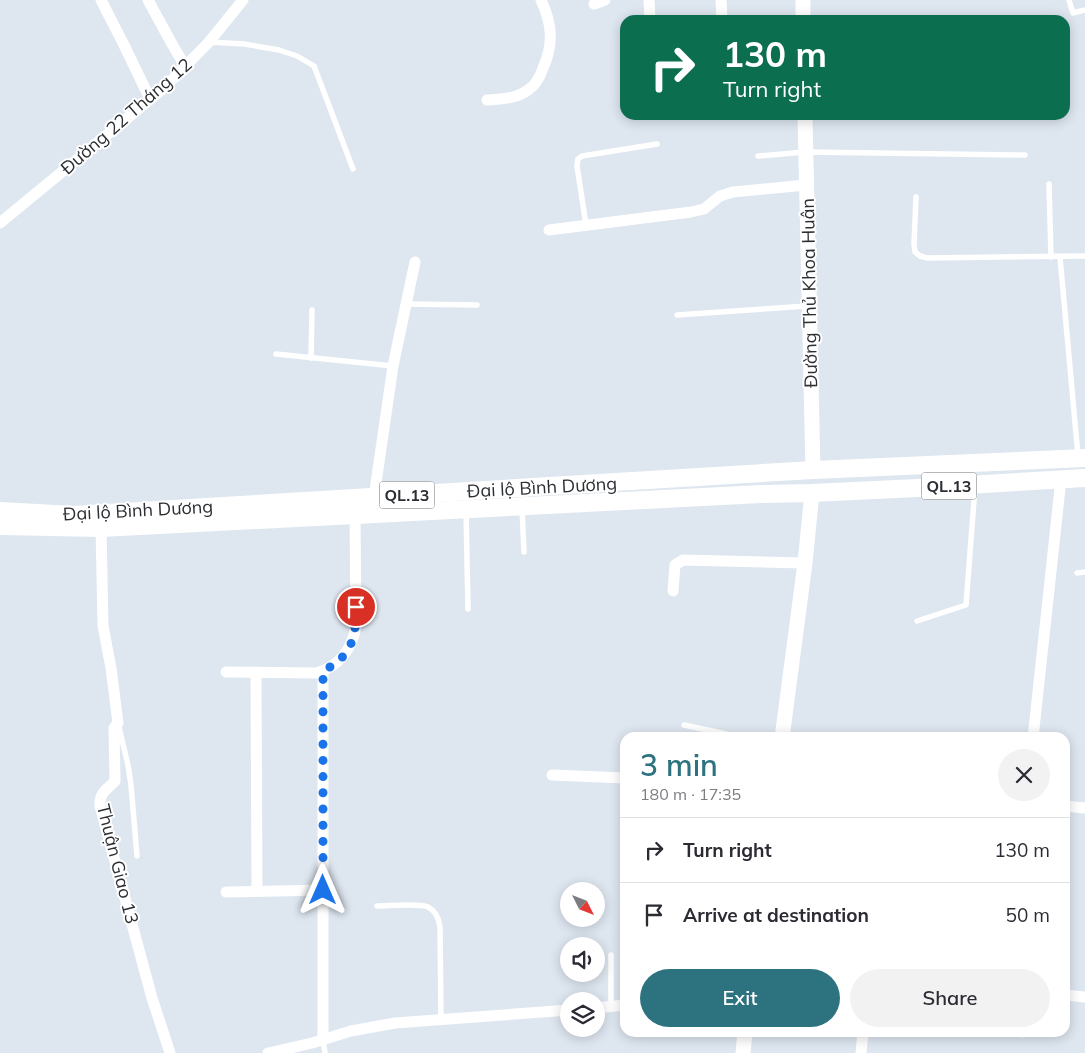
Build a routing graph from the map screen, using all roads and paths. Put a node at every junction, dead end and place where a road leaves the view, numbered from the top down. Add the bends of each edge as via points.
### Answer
1 (101, 0) edge
2 (148, 0) edge
3 (243, 0) edge
4 (541, 0) edge
5 (605, 0) edge
6 (649, 0) edge
7 (721, 0) edge
8 (803, 0) edge
9 (1069, 0) edge
10 (594, 4) dead end
11 (1085, 10) edge
12 (650, 15) edge
13 (722, 15) edge
14 (803, 15) edge
15 (209, 42) junction
16 (185, 66) junction
17 (150, 99) junction
18 (487, 100) dead end
19 (805, 120) edge
20 (657, 144) dead end
21 (805, 152) junction
22 (1025, 155) dead end
23 (758, 156) dead end
24 (352, 169) dead end
25 (1049, 184) dead end
26 (806, 185) junction
27 (916, 197) dead end
28 (0, 223) edge
29 (586, 225) junction
30 (549, 230) dead end
31 (1060, 256) junction
32 (1085, 256) edge
33 (1050, 257) junction
34 (415, 262) dead end
35 (406, 304) junction
36 (477, 305) dead end
37 (809, 306) junction
38 (312, 310) dead end
39 (677, 315) dead end
40 (276, 354) dead end
41 (310, 358) junction
42 (393, 366) junction
43 (1081, 458) edge
44 (813, 470) junction
45 (1085, 478) edge
46 (1061, 479) junction
47 (975, 485) junction
48 (812, 493) junction
49 (374, 497) junction
50 (522, 506) junction
51 (466, 509) junction
52 (0, 511) edge
53 (355, 514) junction
54 (0, 526) edge
55 (102, 528) junction
56 (524, 552) dead end
57 (805, 563) junction
58 (1085, 572) edge
59 (1077, 573) dead end
60 (673, 591) dead end
61 (468, 609) dead end
62 (916, 621) dead end
63 (323, 671) junction
64 (226, 672) dead end
65 (256, 672) junction
66 (118, 723) junction
67 (684, 725) dead end
68 (717, 732) edge
69 (783, 732) edge
70 (1034, 732) edge
71 (552, 775) dead end
72 (620, 778) edge
73 (1070, 806) edge
74 (1085, 808) edge
75 (137, 856) dead end
76 (323, 890) junction
77 (257, 891) junction
78 (226, 892) dead end
79 (377, 906) dead end
80 (611, 955) dead end
81 (1070, 996) edge
82 (1085, 997) edge
83 (620, 1006) edge
84 (605, 1007) edge
85 (611, 1007) junction
86 (560, 1011) edge
87 (441, 1020) junction
88 (745, 1037) edge
89 (863, 1037) edge
90 (323, 1039) junction
91 (170, 1053) edge
92 (268, 1053) edge
93 (325, 1053) edge
94 (743, 1053) edge
95 (861, 1053) edge

1 - 17 street
2 - 16 street
3 - 15 street, Đường 22 Tháng 12
4 - 18 street via 550,28 550,46 540,77 527,91 508,99
5 - 10 street
6 - 12 street
7 - 13 street
8 - 14 main road
9 - 11 lane via 1073,14
15 - 16 street, Đường 22 Tháng 12
15 - 24 lane via 279,50 314,66
16 - 17 street, Đường 22 Tháng 12
17 - 28 street, Đường 22 Tháng 12
19 - 21 main road, Đường Thủ Khoa Huân
20 - 29 lane via 578,159
21 - 22 lane
21 - 23 lane
21 - 26 main road, Đường Thủ Khoa Huân
25 - 33 lane
26 - 29 street via 733,192 720,196 704,209 692,212
26 - 37 main road, Đường Thủ Khoa Huân
27 - 33 lane via 914,244 920,256
29 - 30 street
31 - 32 lane
31 - 33 lane
31 - 43 lane
34 - 35 street
35 - 36 lane
35 - 42 street
37 - 39 lane
37 - 44 main road, Đường Thủ Khoa Huân
38 - 41 lane
40 - 41 lane
41 - 42 lane
42 - 49 street
43 - 44 highway, Đại lộ Bình Dương / QL.13
44 - 48 highway
44 - 49 highway, Đại lộ Bình Dương / QL.13
45 - 46 highway, Đại lộ Bình Dương / QL.13
46 - 47 highway, Đại lộ Bình Dương / QL.13
46 - 70 street
47 - 48 highway, Đại lộ Bình Dương / QL.13
47 - 62 lane via 966,605
48 - 50 highway, Đại lộ Bình Dương / QL.13
48 - 57 main road
49 - 52 highway, Đại lộ Bình Dương / QL.13 via 74,515
50 - 51 highway, Đại lộ Bình Dương / QL.13
50 - 56 lane
51 - 53 highway, Đại lộ Bình Dương / QL.13
51 - 61 lane
53 - 55 highway, Đại lộ Bình Dương / QL.13
53 - 63 street via 355,634 344,656
54 - 55 highway, Đại lộ Bình Dương / QL.13
55 - 66 street, Thuận Giao 13 via 103,626
57 - 60 street via 683,560 675,565
57 - 69 main road
58 - 59 lane
63 - 65 street
63 - 76 street
64 - 65 street
65 - 77 street
66 - 75 lane via 132,786
66 - 91 street, Thuận Giao 13 via 114,728 115,781 102,793 100,806
67 - 68 lane
71 - 72 street
73 - 74 street
76 - 77 street
76 - 90 street
77 - 78 street
79 - 87 lane via 423,906 438,918
80 - 85 lane
81 - 82 street
83 - 85 street
84 - 85 street
86 - 87 street
87 - 90 street via 373,1027
88 - 94 main road
89 - 95 street
90 - 92 street
90 - 93 lane

